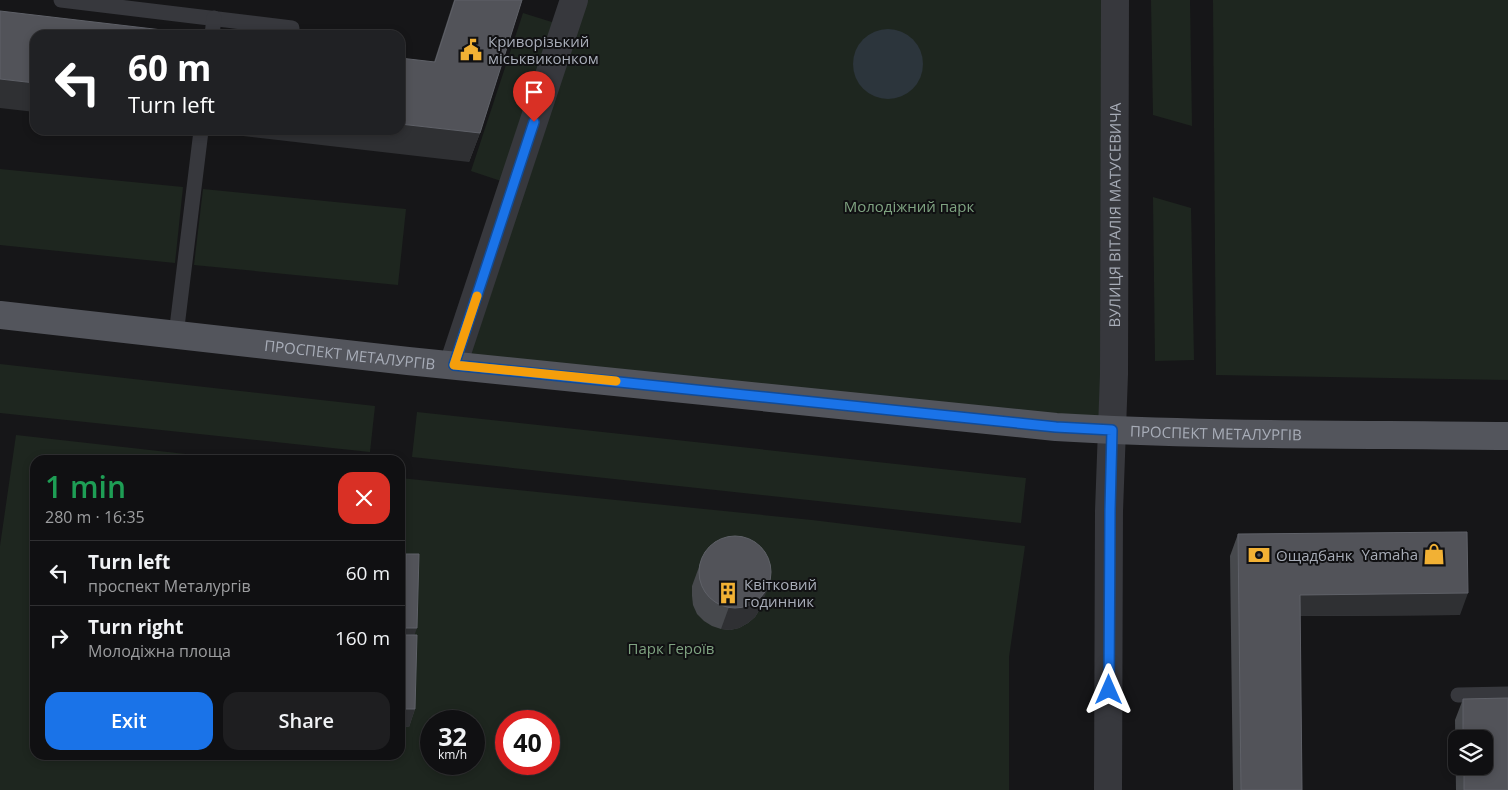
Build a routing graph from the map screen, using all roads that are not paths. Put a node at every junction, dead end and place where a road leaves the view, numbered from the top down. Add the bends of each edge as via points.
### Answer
1 (61, 0) edge
2 (574, 0) edge
3 (1115, 0) edge
4 (214, 18) junction
5 (292, 28) dead end
6 (213, 30) edge
7 (201, 135) edge
8 (0, 315) edge
9 (176, 335) junction
10 (454, 365) junction
11 (1112, 430) junction
12 (1508, 436) edge
13 (1508, 694) edge
14 (1458, 695) dead end
15 (1108, 790) edge

1 - 4 lane
2 - 10 street
3 - 11 street, ВУЛИЦЯ ВІТАЛІЯ МАТУСЕВИЧА
4 - 5 lane
4 - 6 lane
7 - 9 lane
8 - 9 main road, ПРОСПЕКТ МЕТАЛУРГІВ
9 - 10 main road, ПРОСПЕКТ МЕТАЛУРГІВ
10 - 11 main road, ПРОСПЕКТ МЕТАЛУРГІВ via 1056,427
11 - 12 main road, ПРОСПЕКТ МЕТАЛУРГІВ
11 - 15 street, ВУЛИЦЯ ВІТАЛІЯ МАТУСЕВИЧА
13 - 14 lane

